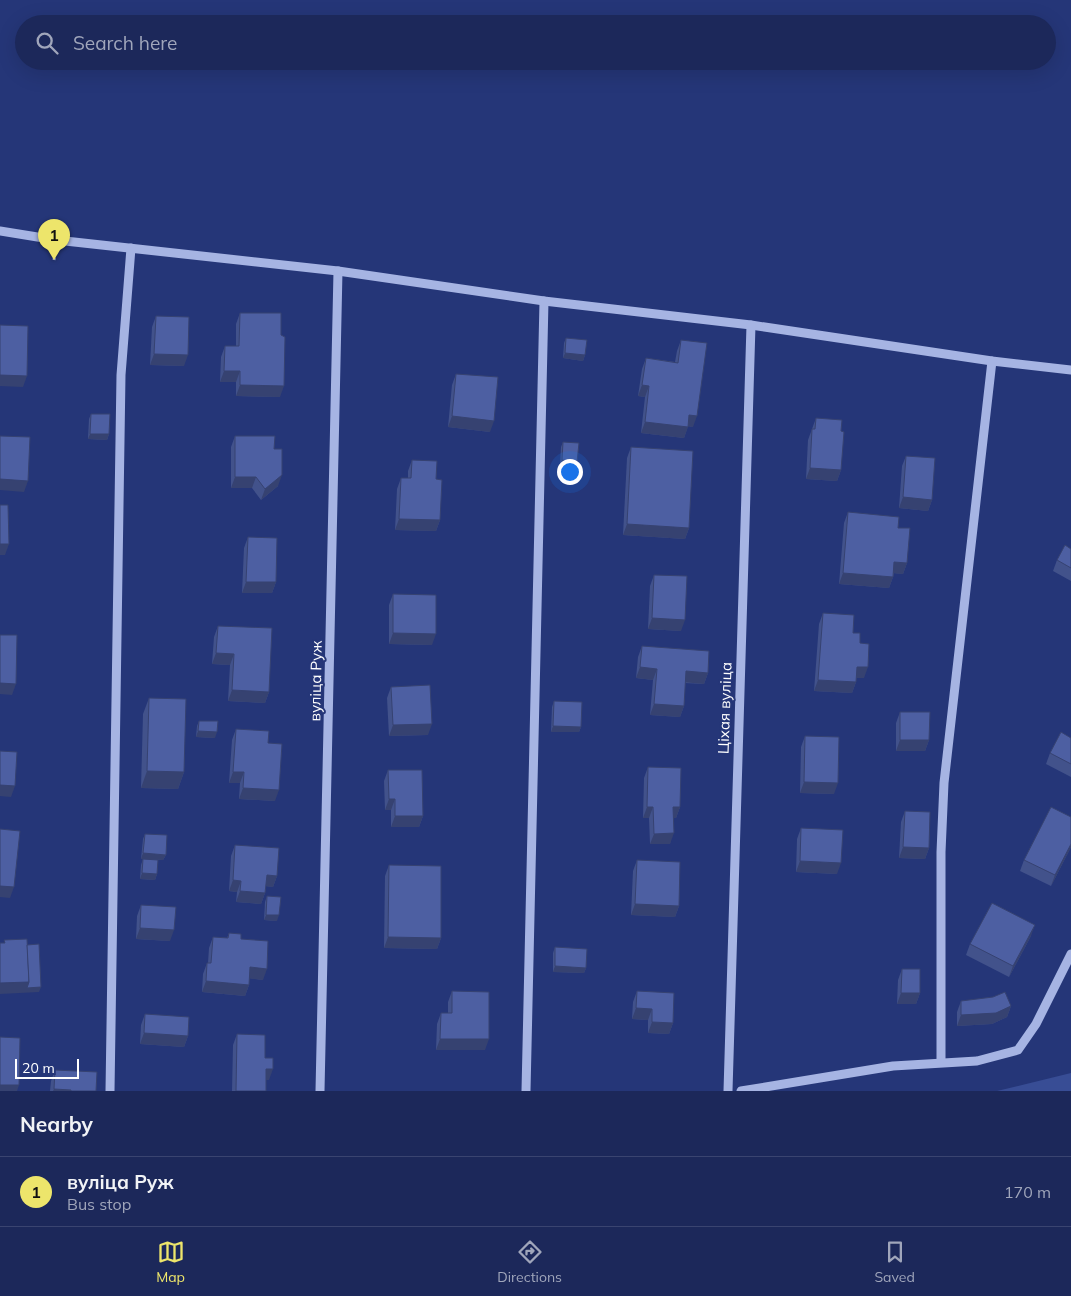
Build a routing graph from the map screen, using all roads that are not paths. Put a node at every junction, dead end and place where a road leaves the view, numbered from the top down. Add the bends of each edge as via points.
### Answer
1 (0, 231) edge
2 (131, 248) junction
3 (338, 271) junction
4 (544, 301) junction
5 (751, 325) junction
6 (992, 361) junction
7 (1071, 370) edge
8 (1071, 954) edge
9 (941, 1062) junction
10 (110, 1091) edge
11 (320, 1091) edge
12 (526, 1091) edge
13 (728, 1091) edge
14 (741, 1091) edge

1 - 2 street
2 - 3 street
2 - 10 street via 121,375
3 - 4 street
3 - 11 street, вуліца Руж
4 - 5 street
4 - 12 street
5 - 6 street
5 - 13 street, Ціхая вуліца
6 - 7 street
6 - 9 street via 944,784
8 - 9 street via 1036,1024 1018,1050 977,1061
9 - 14 street via 894,1066

